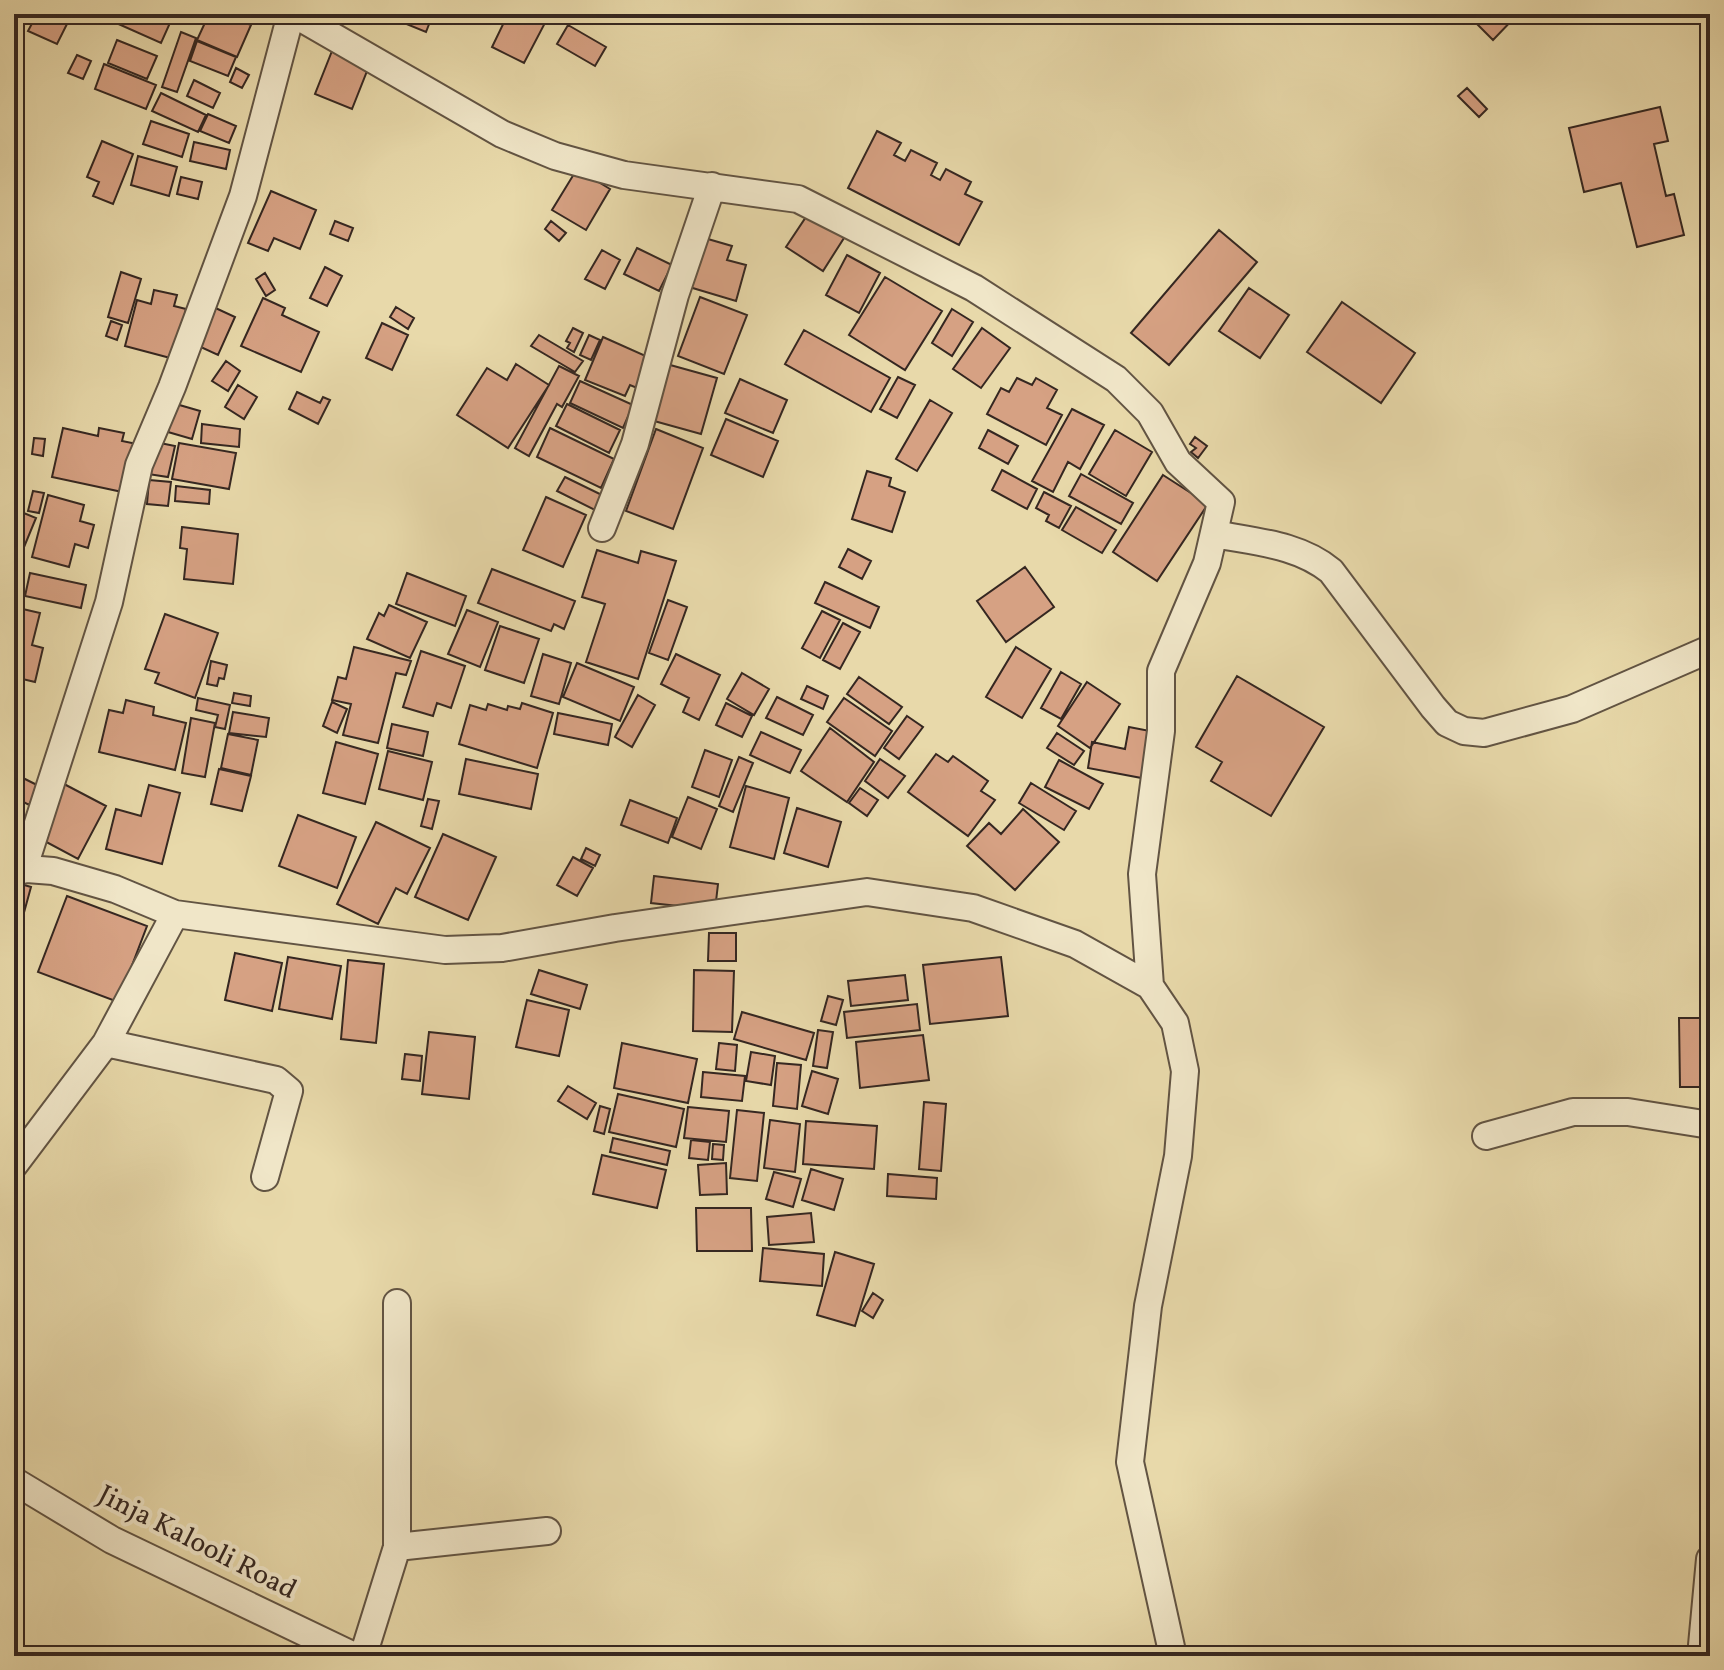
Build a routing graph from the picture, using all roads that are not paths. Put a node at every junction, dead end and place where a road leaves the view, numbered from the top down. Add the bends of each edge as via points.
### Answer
1 (292, 14) edge
2 (712, 186) junction
3 (602, 528) dead end
4 (1215, 534) junction
5 (1710, 649) edge
6 (18, 869) edge
7 (175, 914) junction
8 (1150, 986) junction
9 (106, 1043) junction
10 (1710, 1125) edge
11 (1486, 1136) dead end
12 (14, 1165) edge
13 (265, 1177) dead end
14 (397, 1303) dead end
15 (14, 1481) edge
16 (547, 1531) dead end
17 (397, 1547) junction
18 (1710, 1559) edge
19 (354, 1656) edge
20 (363, 1656) edge
21 (1173, 1656) edge
22 (1701, 1656) edge

1 - 2 street via 502,134 555,156 624,175
1 - 6 street via 243,196 139,465 109,602
2 - 3 street via 675,295 635,444
2 - 4 street via 798,199 974,288 1116,379 1150,413 1178,462 1221,502
4 - 5 street via 1315,558 1331,571 1433,707 1447,723 1464,731 1484,733 1572,709
4 - 8 street via 1161,671 1161,731 1142,874
6 - 7 street via 53,871
7 - 8 street via 445,950 502,948 867,892 973,908 1075,944
7 - 9 street
8 - 21 street via 1175,1023 1185,1071 1178,1156 1148,1306 1130,1462
9 - 12 street
9 - 13 street via 276,1080 289,1091
10 - 11 street via 1628,1112 1573,1112
14 - 17 street
15 - 19 street, Jinja Kalooli Road via 112,1540
16 - 17 street
17 - 20 street
18 - 22 street

